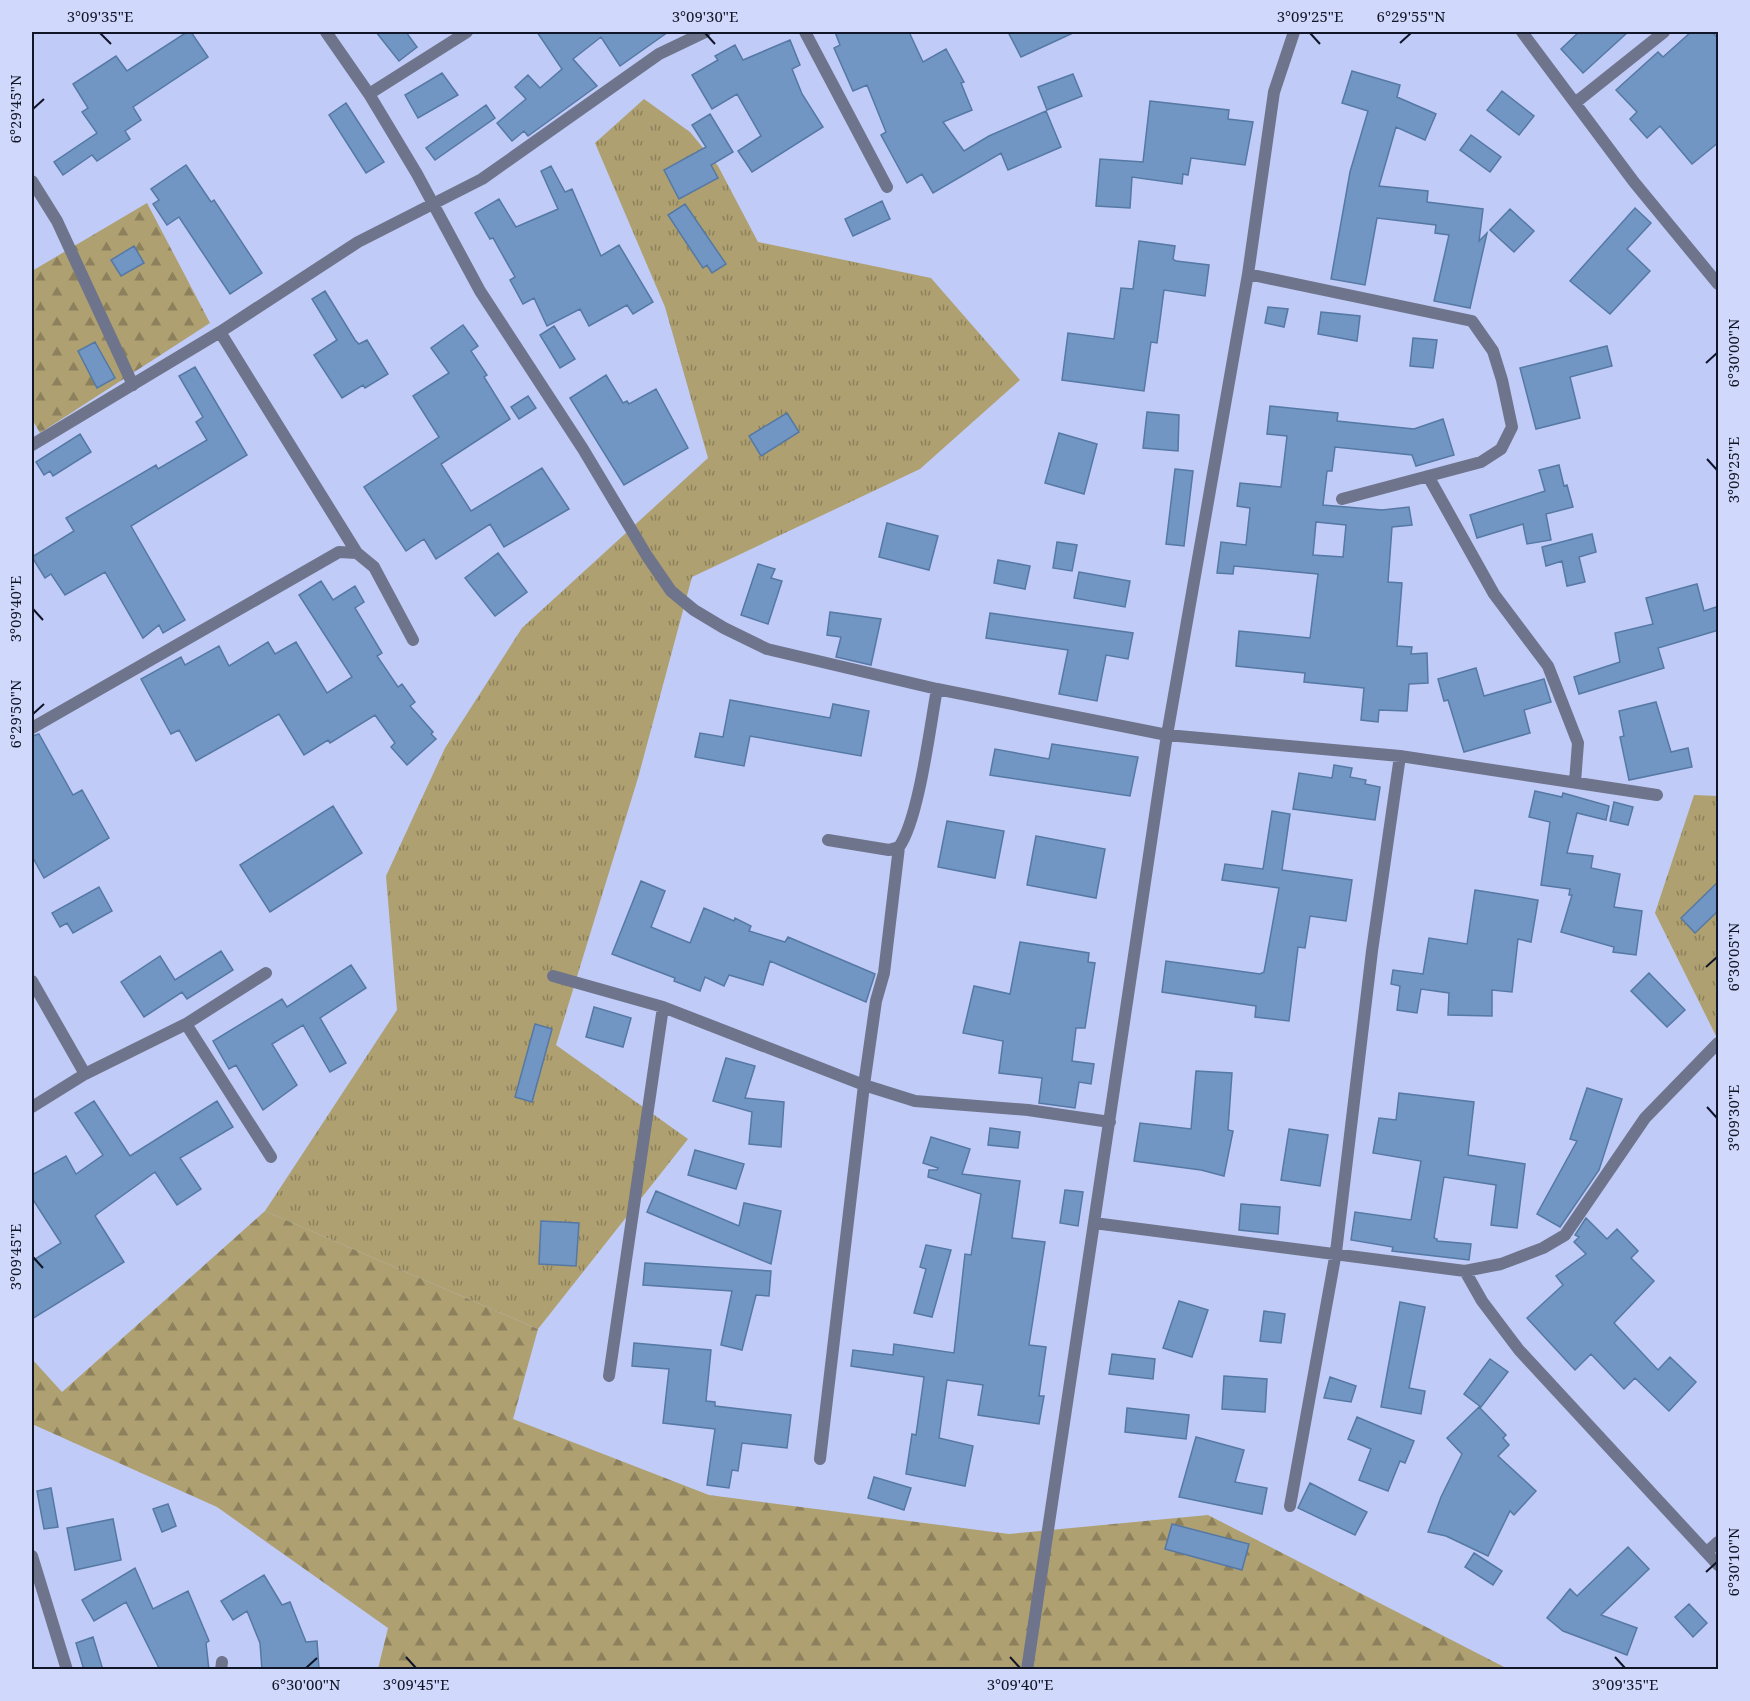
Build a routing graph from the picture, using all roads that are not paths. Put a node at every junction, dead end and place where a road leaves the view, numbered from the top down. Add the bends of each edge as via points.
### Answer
1 (326, 32) edge
2 (467, 32) edge
3 (705, 32) edge
4 (805, 32) edge
5 (1294, 32) edge
6 (1522, 32) edge
7 (1664, 32) edge
8 (369, 94) junction
9 (1575, 103) junction
10 (32, 181) edge
11 (887, 187) dead end
12 (433, 206) junction
13 (1248, 274) junction
14 (1719, 284) edge
15 (220, 333) junction
16 (133, 385) junction
17 (32, 446) edge
18 (1428, 476) junction
19 (1342, 499) dead end
20 (357, 553) junction
21 (413, 640) dead end
22 (937, 689) junction
23 (32, 728) edge
24 (1167, 735) junction
25 (1400, 756) junction
26 (1575, 782) junction
27 (1657, 795) dead end
28 (828, 840) dead end
29 (899, 847) junction
30 (266, 973) dead end
31 (554, 976) dead end
32 (32, 981) edge
33 (663, 1007) junction
34 (186, 1024) junction
35 (1719, 1043) edge
36 (85, 1074) junction
37 (864, 1085) junction
38 (32, 1107) edge
39 (1110, 1122) junction
40 (270, 1157) dead end
41 (1094, 1223) junction
42 (1336, 1252) junction
43 (1465, 1271) junction
44 (609, 1376) dead end
45 (820, 1458) dead end
46 (1290, 1506) dead end
47 (1719, 1542) edge
48 (1707, 1552) junction
49 (32, 1557) edge
50 (1719, 1565) edge
51 (67, 1670) edge
52 (1027, 1670) edge

1 - 8 street
2 - 8 street
3 - 12 street via 658,54 482,179
4 - 11 street
5 - 13 street via 1274,92
6 - 9 street
7 - 9 street
8 - 12 street
9 - 14 street via 1634,182
10 - 16 street via 57,221
12 - 15 street via 358,242
12 - 22 street via 480,291 671,591 714,622 767,649
13 - 18 street via 1472,321 1493,351 1512,427 1501,448 1481,462
13 - 24 street
15 - 16 street
15 - 20 street
16 - 17 street
18 - 19 street
18 - 26 street via 1494,594 1548,666 1578,743
20 - 21 street via 374,567
20 - 23 street via 339,552
22 - 24 street
22 - 29 street via 912,814
24 - 25 street
24 - 39 street
25 - 26 street
25 - 42 street
26 - 27 street
28 - 29 street via 890,850
29 - 37 street via 884,973
30 - 34 street
31 - 33 street
32 - 36 street
33 - 37 street
33 - 44 street
34 - 36 street
34 - 40 street
35 - 43 street via 1645,1118 1565,1235 1501,1264
36 - 38 street
37 - 39 street via 915,1101 1028,1110
37 - 45 street
39 - 41 street
41 - 42 street
41 - 52 street
42 - 43 street
42 - 46 street
43 - 48 street via 1519,1350
47 - 48 street
48 - 50 street
49 - 51 street

